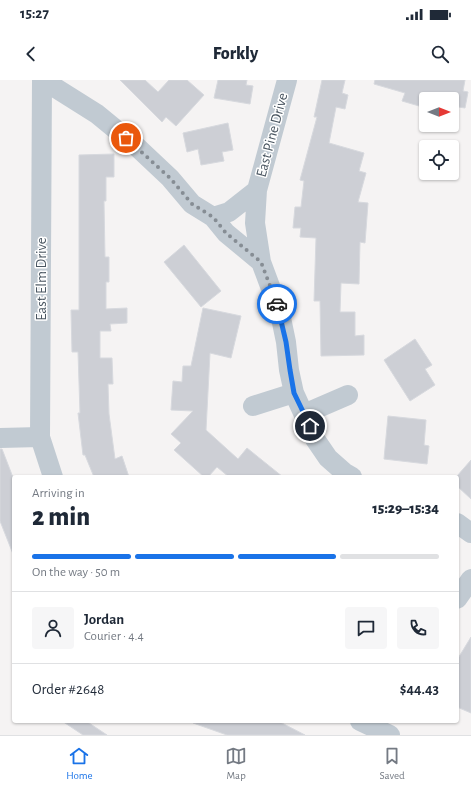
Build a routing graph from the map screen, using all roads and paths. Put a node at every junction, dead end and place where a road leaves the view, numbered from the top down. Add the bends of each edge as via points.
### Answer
1 (43, 80) edge
2 (287, 80) edge
3 (257, 190) junction
4 (213, 217) junction
5 (261, 262) junction
6 (294, 393) junction
7 (348, 395) dead end
8 (253, 406) dead end
9 (304, 414) junction
10 (40, 437) junction
11 (0, 438) edge
12 (52, 475) edge
13 (348, 475) edge
14 (459, 524) edge
15 (471, 533) edge
16 (471, 579) edge
17 (459, 596) edge
18 (365, 723) edge
19 (384, 730) edge

1 - 4 street via 97,114 170,178 192,204
1 - 10 street, East Elm Drive
2 - 3 street, East Pine Drive
3 - 4 street, East Pine Drive via 229,212
3 - 5 street, East Pine Drive via 255,223
4 - 5 street via 226,233
5 - 6 street, East Pine Drive via 280,313
6 - 8 street
6 - 9 street, East Pine Drive
7 - 9 street
9 - 13 street, East Pine Drive via 315,439 328,458
10 - 11 street
10 - 12 street, East Elm Drive
14 - 15 street
16 - 17 street
18 - 19 street

